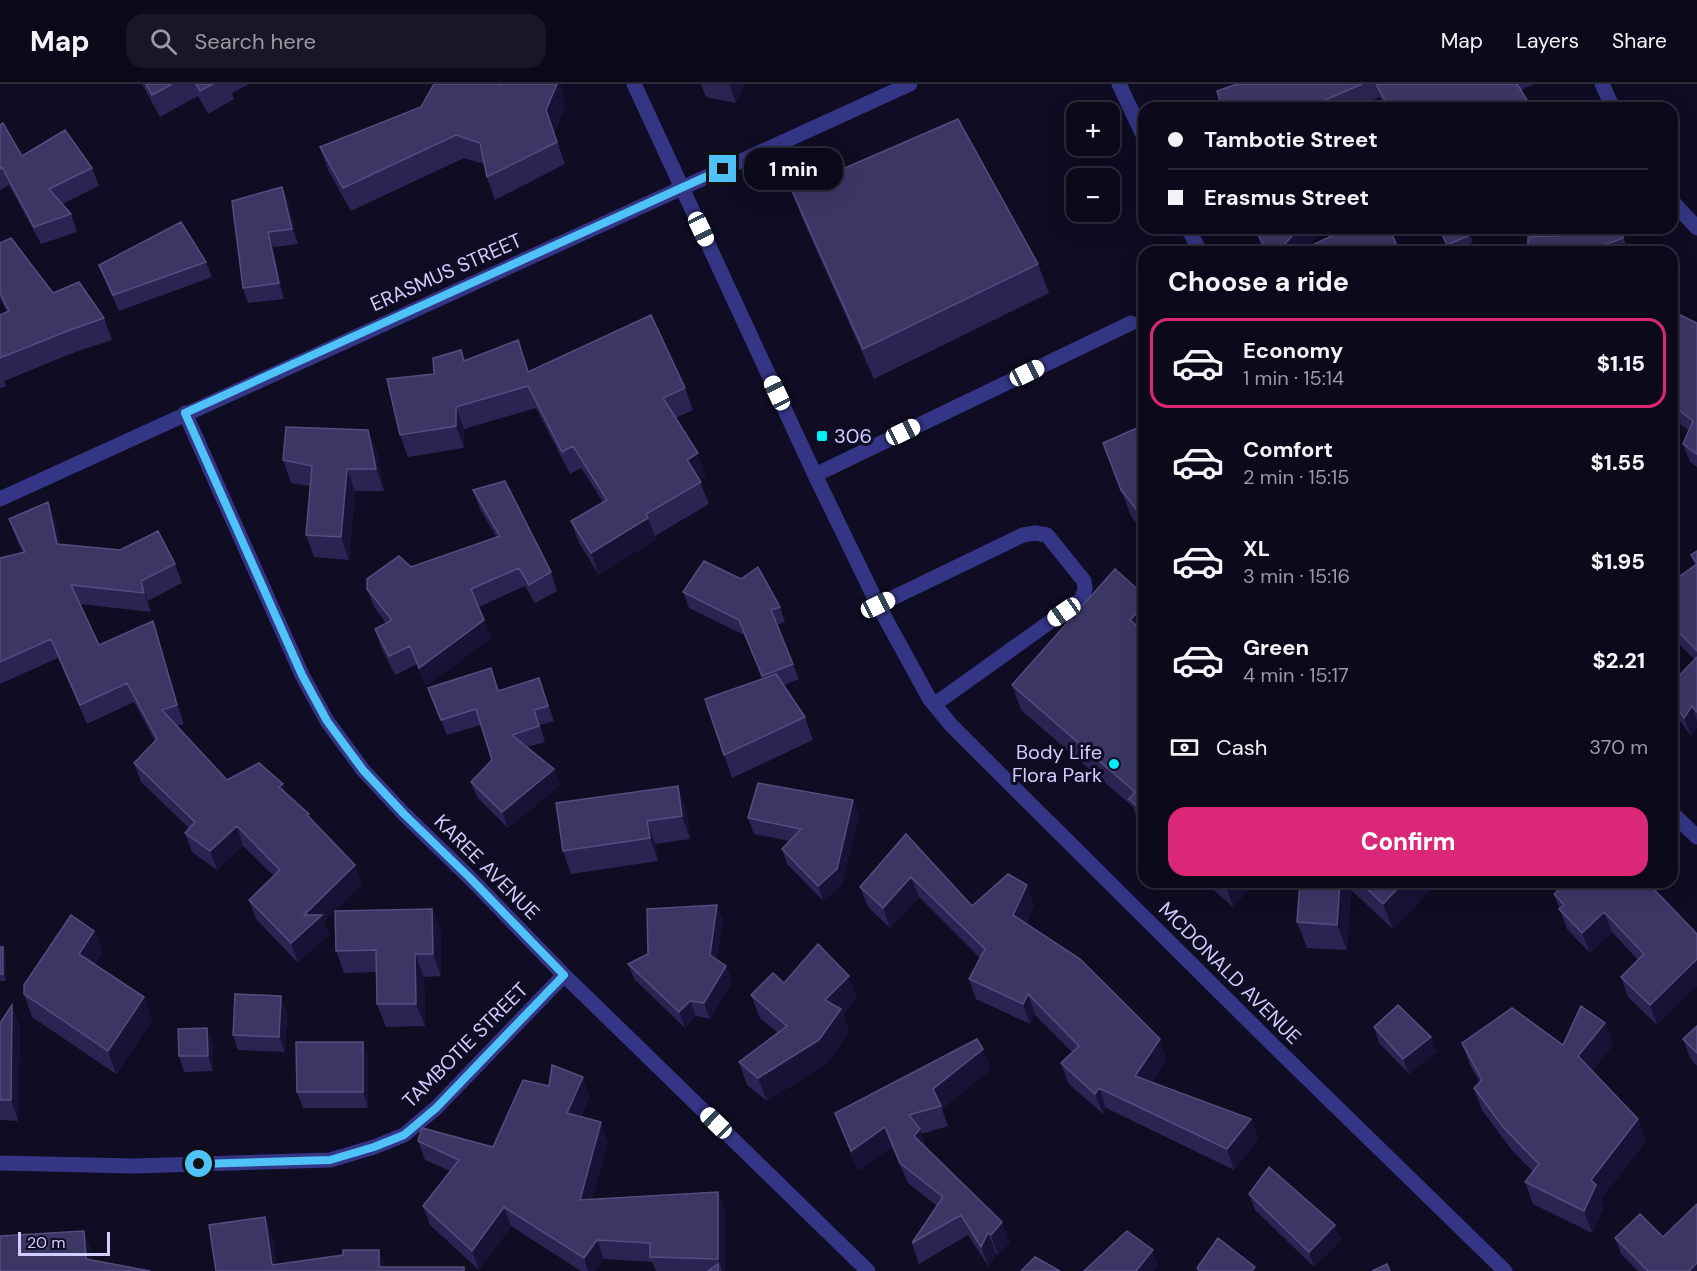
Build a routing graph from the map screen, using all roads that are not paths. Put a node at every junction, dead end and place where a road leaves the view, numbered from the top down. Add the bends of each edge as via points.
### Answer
1 (634, 84) edge
2 (910, 84) edge
3 (1119, 84) edge
4 (1602, 84) edge
5 (1610, 102) edge
6 (1138, 124) edge
7 (682, 188) junction
8 (1678, 207) edge
9 (1697, 228) edge
10 (1131, 323) dead end
11 (185, 413) junction
12 (815, 475) junction
13 (0, 499) edge
14 (878, 605) junction
15 (935, 704) junction
16 (1678, 819) edge
17 (1697, 837) edge
18 (564, 975) junction
19 (0, 1162) edge
20 (868, 1271) edge
21 (1505, 1271) edge

1 - 7 street, MCDONALD AVENUE
2 - 7 street, ERASMUS STREET
3 - 6 street
4 - 5 street
7 - 11 street, ERASMUS STREET
7 - 12 street, MCDONALD AVENUE
8 - 9 street
10 - 12 street
11 - 13 street, ERASMUS STREET
11 - 18 street, KAREE AVENUE via 302,675 327,721 363,770 397,807
12 - 14 street, MCDONALD AVENUE
14 - 15 street, MCDONALD AVENUE
14 - 15 street via 1023,535 1035,533 1047,535 1084,581 1082,599
15 - 21 street, MCDONALD AVENUE via 1012,787
16 - 17 street
18 - 19 street, TAMBOTIE STREET via 436,1108 404,1135 374,1147 330,1160 134,1166
18 - 20 street, KAREE AVENUE

